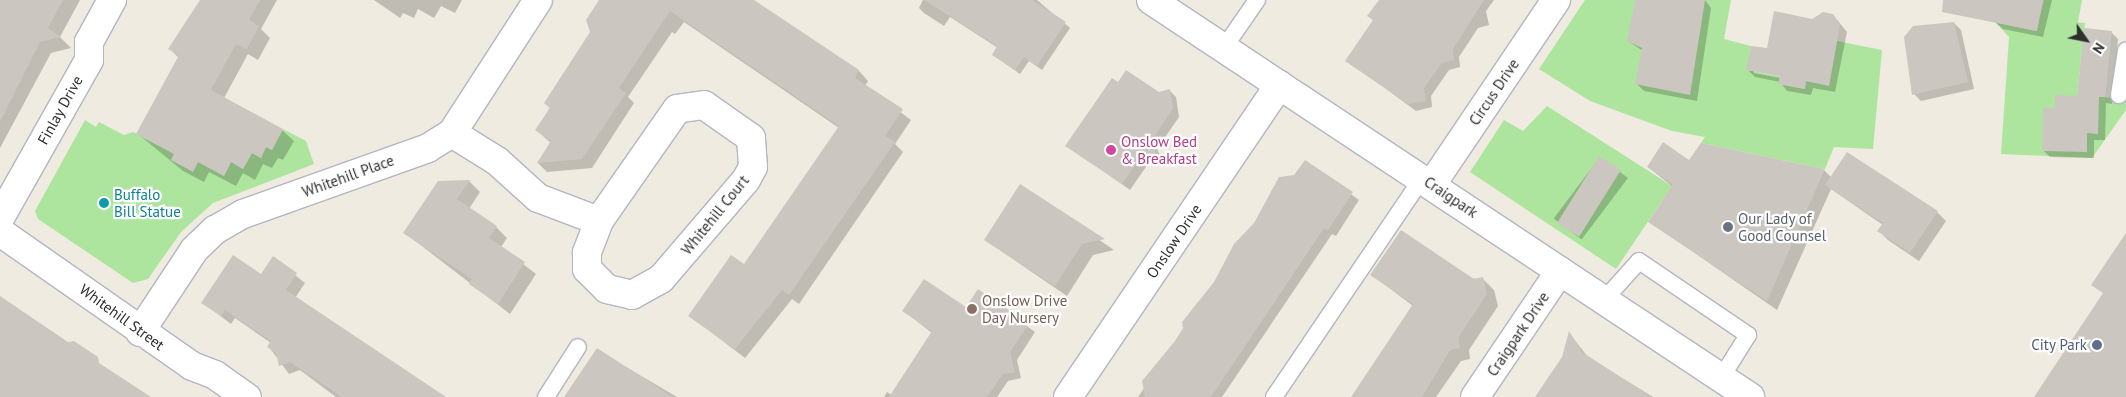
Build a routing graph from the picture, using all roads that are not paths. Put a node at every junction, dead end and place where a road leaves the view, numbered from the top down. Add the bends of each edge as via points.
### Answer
1 (112, 0) edge
2 (538, 0) edge
3 (1151, 0) edge
4 (1258, 0) edge
5 (1556, 0) edge
6 (1224, 48) junction
7 (2126, 51) edge
8 (1279, 85) junction
9 (2119, 94) dead end
10 (452, 134) junction
11 (1427, 181) junction
12 (0, 218) edge
13 (599, 221) junction
14 (0, 232) edge
15 (1560, 270) junction
16 (1604, 300) junction
17 (140, 332) junction
18 (578, 347) dead end
19 (1721, 378) junction
20 (247, 397) edge
21 (546, 397) edge
22 (1068, 397) edge
23 (1274, 397) edge
24 (1475, 397) edge
25 (1750, 397) edge

1 - 12 street, Finlay Drive via 89,42 88,60
2 - 10 street, Whitehill Place
3 - 6 street, Craigpark
4 - 6 lane
5 - 11 street, Circus Drive
6 - 8 street, Craigpark
7 - 9 lane
8 - 11 street, Craigpark
8 - 22 street, Onslow Drive
10 - 13 street via 497,162 538,198
10 - 17 street, Whitehill Place via 428,148 243,214 214,230 194,250
11 - 15 street, Craigpark
11 - 23 lane
13 - 13 street, Whitehill Court via 587,253 587,269 595,281 620,294 649,289 746,180 754,166 751,138 704,105 677,109
14 - 17 street, Whitehill Street
15 - 16 street, Craigpark
15 - 24 street, Craigpark Drive
16 - 19 street, Craigpark
16 - 19 lane via 1639,261 1748,335
17 - 20 street, Whitehill Street
18 - 21 lane
19 - 25 street, Craigpark

